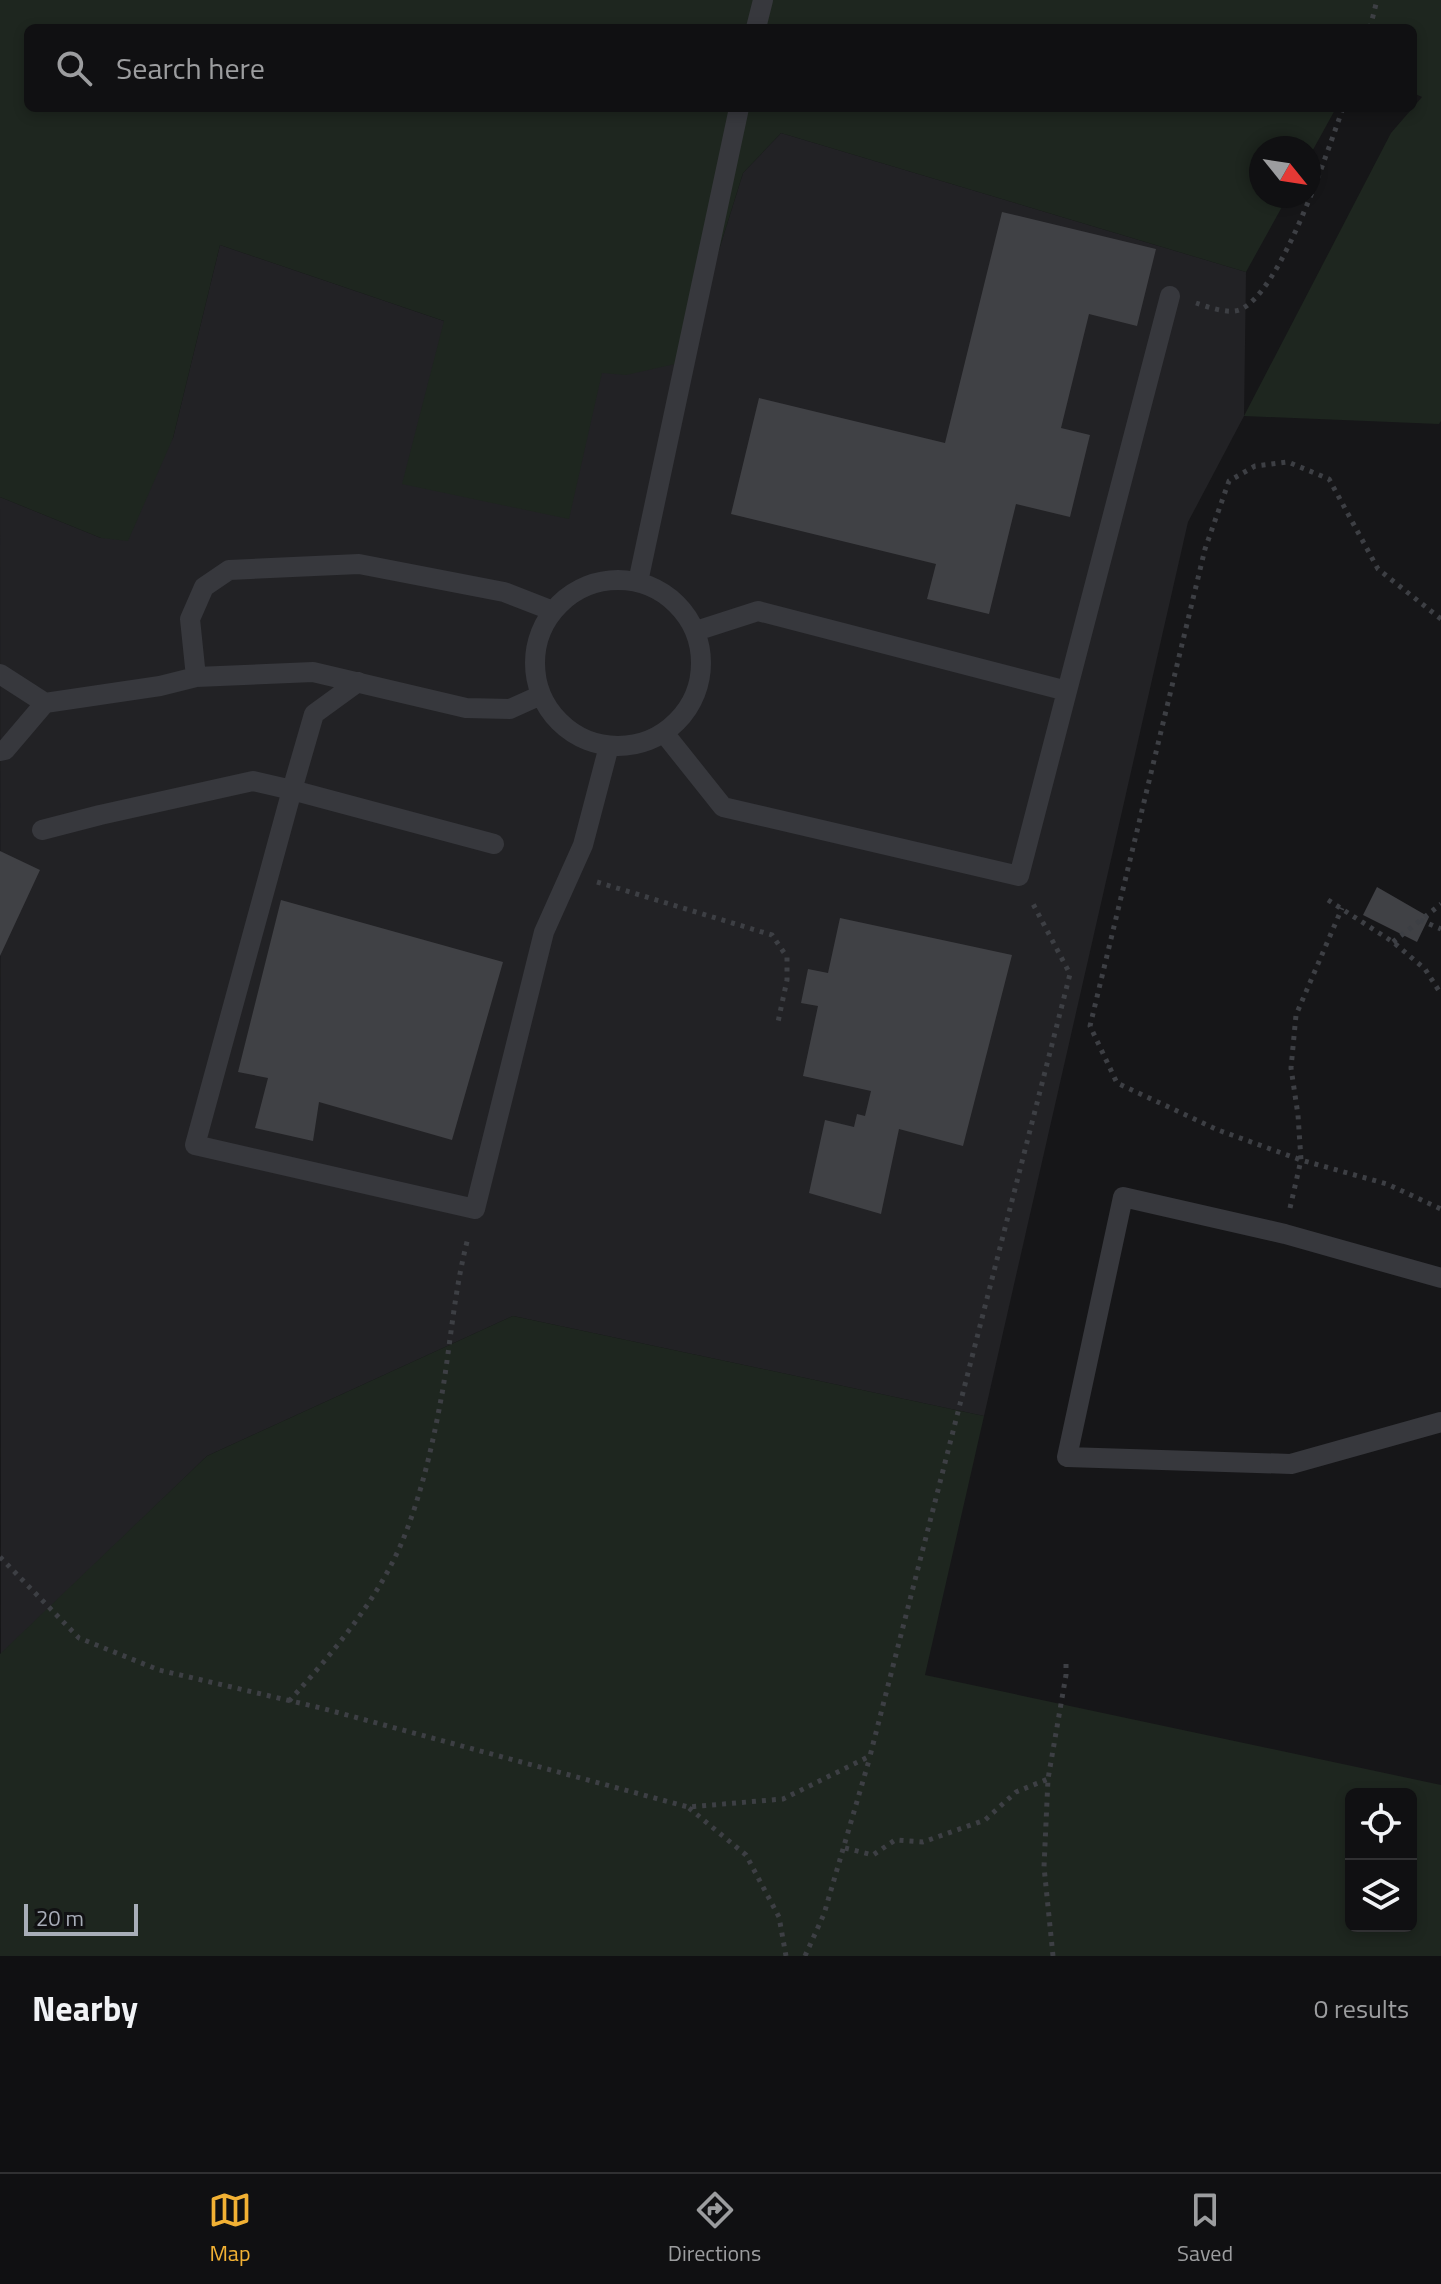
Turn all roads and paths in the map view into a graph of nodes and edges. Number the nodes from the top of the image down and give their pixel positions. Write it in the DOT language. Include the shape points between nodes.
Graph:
graph roads {
  1 [pos="763,0"];
  2 [pos="1377,0"];
  3 [pos="757,24"];
  4 [pos="1371,24"];
  5 [pos="738,112"];
  6 [pos="1341,112"];
  7 [pos="1170,296"];
  8 [pos="638,582"];
  9 [pos="553,611"];
  10 [pos="1441,619"];
  11 [pos="696,631"];
  12 [pos="0,674"];
  13 [pos="196,677"];
  14 [pos="358,682"];
  15 [pos="1067,691"];
  16 [pos="541,695"];
  17 [pos="45,703"];
  18 [pos="664,733"];
  19 [pos="609,746"];
  20 [pos="0,751"];
  21 [pos="292,790"];
  22 [pos="42,830"];
  23 [pos="494,844"];
  24 [pos="569,874"];
  25 [pos="1019,876"];
  26 [pos="1328,900"];
  27 [pos="1441,904"];
  28 [pos="1342,908"];
  29 [pos="1419,920"];
  30 [pos="1441,929"];
  31 [pos="1393,942"];
  32 [pos="1441,994"];
  33 [pos="778,1022"];
  34 [pos="1301,1160"];
  35 [pos="475,1209"];
  36 [pos="1441,1209"];
  37 [pos="1285,1234"];
  38 [pos="1441,1278"];
  39 [pos="1441,1422"];
  40 [pos="0,1557"];
  41 [pos="1066,1660"];
  42 [pos="289,1701"];
  43 [pos="870,1756"];
  44 [pos="1048,1779"];
  45 [pos="688,1807"];
  46 [pos="845,1848"];
  47 [pos="786,1956"];
  48 [pos="805,1956"];
  49 [pos="1053,1956"];
  1 -- 3 [label="lane"];
  2 -- 4 [label="path"];
  5 -- 8 [label="lane"];
  6 -- 7 [label="path" via="1300,222 1251,304 1235,312"];
  7 -- 15 [label="lane"];
  8 -- 9 [label="lane" via="591,584"];
  8 -- 11 [label="lane" via="672,600"];
  9 -- 13 [label="lane" via="504,592 359,564 229,570 204,587 190,619"];
  9 -- 16 [label="lane" via="536,651"];
  10 -- 34 [label="path" via="1378,569 1329,479 1288,462 1255,466 1229,481 1205,549 1090,1026 1117,1083 1218,1130"];
  11 -- 15 [label="lane" via="758,611"];
  11 -- 18 [label="lane" via="701,659 698,688 685,713"];
  12 -- 17 [label="lane"];
  13 -- 14 [label="lane" via="313,672"];
  13 -- 17 [label="lane"];
  14 -- 16 [label="lane" via="466,708 510,709"];
  14 -- 21 [label="lane" via="314,714"];
  15 -- 25 [label="lane"];
  16 -- 19 [label="lane" via="568,729"];
  17 -- 20 [label="lane"];
  18 -- 19 [label="lane" via="638,744"];
  18 -- 25 [label="lane" via="723,807"];
  19 -- 24 [label="lane" via="583,845"];
  21 -- 22 [label="lane" via="253,781"];
  21 -- 23 [label="lane"];
  21 -- 35 [label="lane" via="195,1145"];
  24 -- 33 [label="path" via="772,935 787,957"];
  24 -- 35 [label="lane" via="544,932"];
  25 -- 43 [label="path" via="1070,974"];
  26 -- 28 [label="path"];
  27 -- 29 [label="path"];
  28 -- 31 [label="path"];
  28 -- 34 [label="path" via="1296,1015 1291,1068"];
  29 -- 30 [label="path"];
  29 -- 31 [label="path"];
  31 -- 32 [label="path" via="1425,969"];
  34 -- 36 [label="path" via="1387,1184"];
  34 -- 37 [label="path"];
  35 -- 42 [label="path" via="442,1391 402,1543 357,1618"];
  37 -- 38 [label="lane"];
  37 -- 39 [label="lane" via="1123,1197 1067,1457 1291,1464"];
  40 -- 42 [label="path" via="79,1638 159,1670"];
  41 -- 44 [label="path"];
  42 -- 45 [label="path"];
  43 -- 45 [label="path" via="783,1799"];
  43 -- 46 [label="path"];
  44 -- 46 [label="path" via="1016,1792 985,1820 923,1842 895,1840 873,1855"];
  44 -- 49 [label="path" via="1044,1867"];
  45 -- 47 [label="path" via="746,1855 779,1917"];
  46 -- 48 [label="path"];
}
